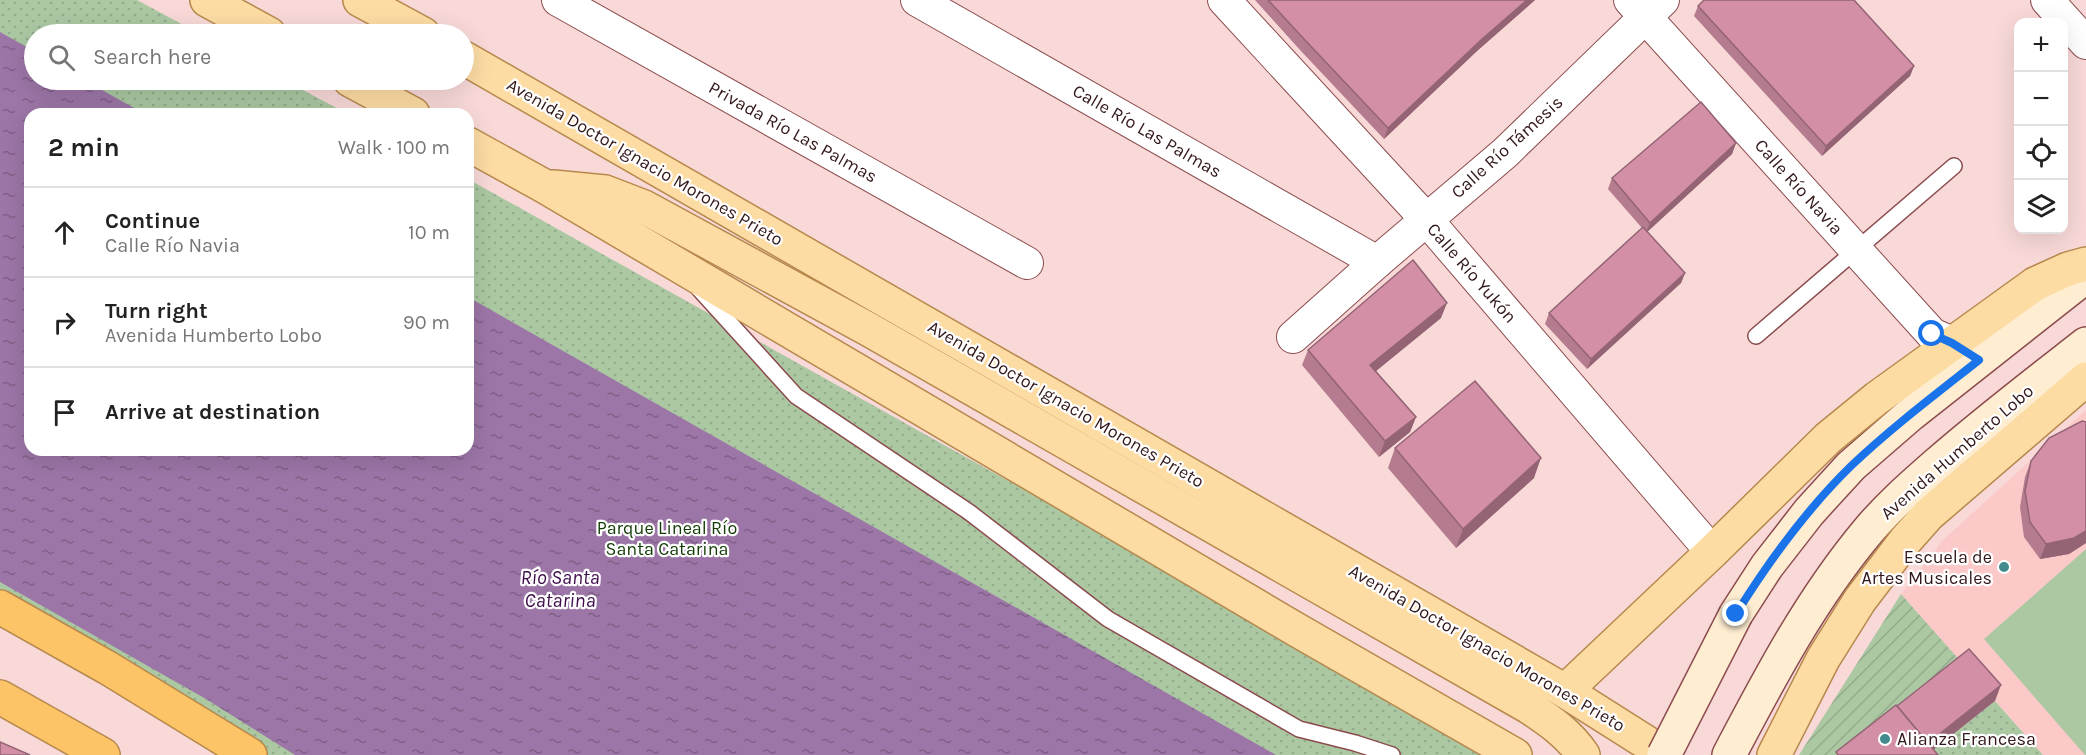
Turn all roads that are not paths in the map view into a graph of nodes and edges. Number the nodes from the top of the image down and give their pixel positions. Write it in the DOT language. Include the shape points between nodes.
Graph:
graph roads {
  1 [pos="207,0"];
  2 [pos="360,0"];
  3 [pos="558,0"];
  4 [pos="917,0"];
  5 [pos="1224,0"];
  6 [pos="2047,0"];
  7 [pos="1646,5"];
  8 [pos="251,24"];
  9 [pos="404,24"];
  10 [pos="2086,43"];
  11 [pos="474,64"];
  12 [pos="369,90"];
  13 [pos="402,108"];
  14 [pos="474,147"];
  15 [pos="1954,166"];
  16 [pos="544,186"];
  17 [pos="1426,219"];
  18 [pos="1856,250"];
  19 [pos="1377,261"];
  20 [pos="674,262"];
  21 [pos="1027,263"];
  22 [pos="2086,264"];
  23 [pos="2086,276"];
  24 [pos="1756,336"];
  25 [pos="1293,337"];
  26 [pos="2086,344"];
  27 [pos="1966,351"];
  28 [pos="2086,379"];
  29 [pos="1712,552"];
  30 [pos="0,607"];
  31 [pos="1565,691"];
  32 [pos="0,697"];
  33 [pos="100,754"];
  34 [pos="250,755"];
  35 [pos="1392,755"];
  36 [pos="1515,755"];
  37 [pos="1583,755"];
  38 [pos="1665,755"];
  39 [pos="1729,755"];
  40 [pos="1774,755"];
  1 -- 8 [label="main road"];
  2 -- 9 [label="main road"];
  3 -- 21 [label="street, Privada Río Las Palmas"];
  4 -- 19 [label="street, Calle Río Las Palmas"];
  5 -- 17 [label="street, Calle Río Yukón"];
  6 -- 10 [label="street"];
  7 -- 17 [label="street, Calle Río Támesis" via="1505,153"];
  7 -- 18 [label="street, Calle Río Navia"];
  11 -- 31 [label="main road, Avenida Doctor Ignacio Morones Prieto"];
  12 -- 13 [label="main road"];
  14 -- 16 [label="main road"];
  15 -- 18 [label="lane"];
  16 -- 20 [label="main road"];
  16 -- 37 [label="main road" via="604,192 644,207 868,329 1529,707 1573,741"];
  17 -- 19 [label="street, Calle Río Támesis"];
  17 -- 29 [label="street, Calle Río Yukón"];
  18 -- 24 [label="lane"];
  18 -- 27 [label="street, Calle Río Navia" via="1932,334"];
  19 -- 25 [label="street, Calle Río Támesis"];
  20 -- 35 [label="lane" via="796,396 969,512 1108,619 1299,729"];
  20 -- 36 [label="main road"];
  22 -- 27 [label="main road" via="2035,284"];
  23 -- 27 [label="main road"];
  26 -- 39 [label="main road, Avenida Humberto Lobo" via="1963,441 1903,494 1861,540 1785,649"];
  27 -- 29 [label="main road" via="1877,398 1828,438"];
  27 -- 38 [label="main road, bridge" via="1911,414 1851,466 1767,566 1736,614"];
  28 -- 40 [label="main road" via="1944,500 1905,541 1829,649"];
  29 -- 31 [label="main road"];
  30 -- 34 [label="highway"];
  31 -- 38 [label="main road, Avenida Doctor Ignacio Morones Prieto"];
  32 -- 33 [label="highway"];
}
